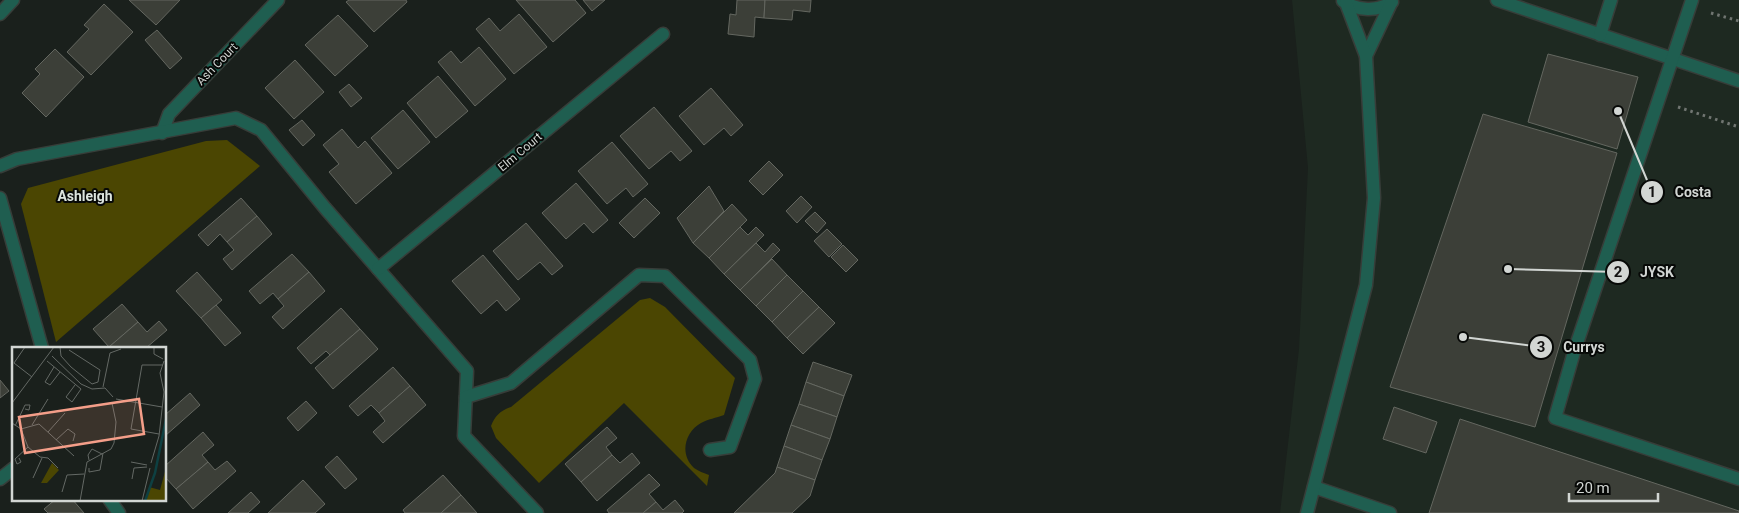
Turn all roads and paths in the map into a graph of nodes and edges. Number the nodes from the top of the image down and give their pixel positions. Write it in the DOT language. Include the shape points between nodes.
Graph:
graph roads {
  1 [pos="13,0"];
  2 [pos="278,0"];
  3 [pos="1611,0"];
  4 [pos="1502,1"];
  5 [pos="1344,2"];
  6 [pos="1393,2"];
  7 [pos="1690,3"];
  8 [pos="0,14"];
  9 [pos="1739,21"];
  10 [pos="662,34"];
  11 [pos="1600,35"];
  12 [pos="1366,56"];
  13 [pos="1673,60"];
  14 [pos="1739,81"];
  15 [pos="1659,101"];
  16 [pos="1739,127"];
  17 [pos="162,133"];
  18 [pos="0,166"];
  19 [pos="0,198"];
  20 [pos="378,269"];
  21 [pos="42,347"];
  22 [pos="466,397"];
  23 [pos="710,450"];
  24 [pos="12,470"];
  25 [pos="0,479"];
  26 [pos="1739,479"];
  27 [pos="1314,487"];
  28 [pos="109,500"];
  29 [pos="119,513"];
  30 [pos="537,513"];
  31 [pos="1308,513"];
  32 [pos="1390,513"];
  1 -- 8 [label="street"];
  2 -- 17 [label="street, Ash Court" via="169,114"];
  3 -- 11 [label="street"];
  4 -- 11 [label="street"];
  5 -- 6 [label="street" via="1368,9"];
  5 -- 12 [label="street"];
  6 -- 12 [label="street"];
  7 -- 9 [label="path"];
  7 -- 13 [label="street"];
  10 -- 20 [label="street, Elm Court"];
  11 -- 13 [label="street"];
  12 -- 27 [label="street" via="1374,198 1366,285"];
  13 -- 14 [label="street"];
  13 -- 15 [label="street"];
  15 -- 16 [label="path"];
  15 -- 26 [label="street" via="1574,352 1555,418"];
  17 -- 18 [label="street" via="17,159"];
  17 -- 20 [label="street" via="236,118 261,130"];
  19 -- 21 [label="street"];
  20 -- 22 [label="street" via="467,371"];
  22 -- 23 [label="street" via="511,384 639,275 666,276 750,360 755,379 730,447"];
  22 -- 30 [label="street" via="464,436"];
  24 -- 25 [label="street"];
  27 -- 31 [label="street"];
  27 -- 32 [label="street"];
  28 -- 29 [label="street"];
}
